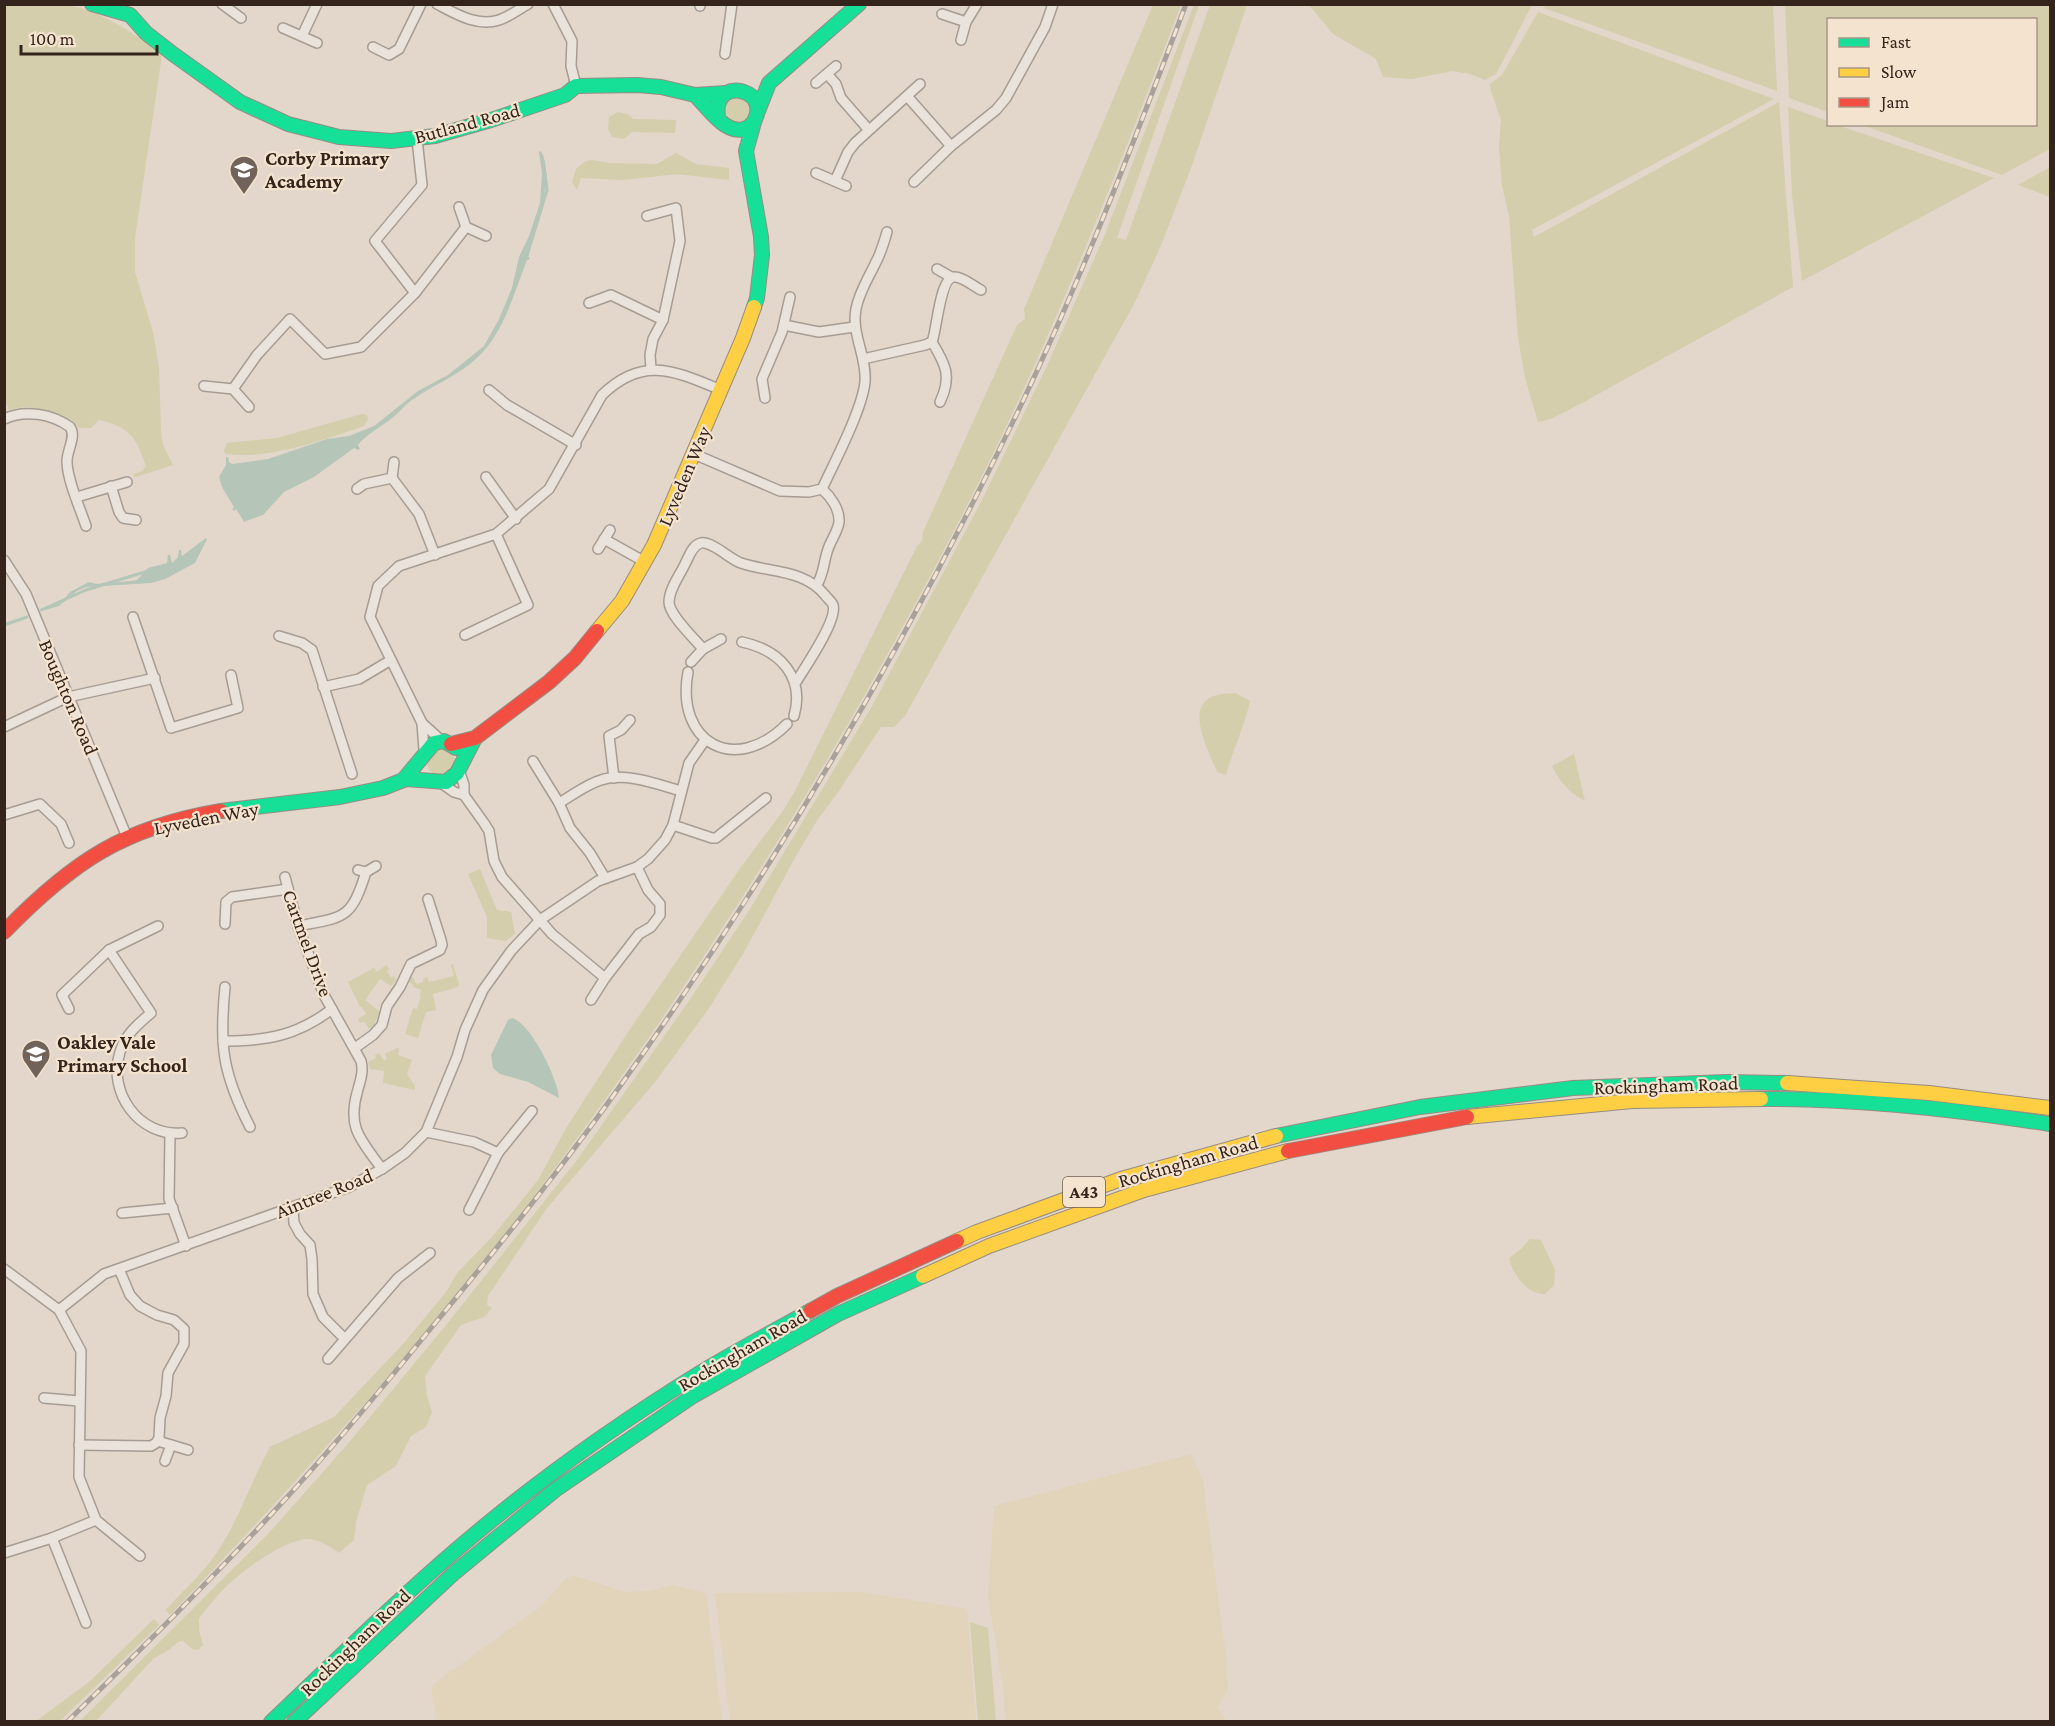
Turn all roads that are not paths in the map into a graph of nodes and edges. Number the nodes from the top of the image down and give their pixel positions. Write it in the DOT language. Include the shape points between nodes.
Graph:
graph roads {
  1 [pos="92,4"];
  2 [pos="222,4"];
  3 [pos="317,4"];
  4 [pos="421,4"];
  5 [pos="437,4"];
  6 [pos="528,4"];
  7 [pos="553,4"];
  8 [pos="732,4"];
  9 [pos="858,4"];
  10 [pos="977,4"];
  11 [pos="1053,4"];
  12 [pos="942,14"];
  13 [pos="241,18"];
  14 [pos="966,22"];
  15 [pos="283,28"];
  16 [pos="302,36"];
  17 [pos="960,40"];
  18 [pos="317,43"];
  19 [pos="373,47"];
  20 [pos="725,54"];
  21 [pos="836,66"];
  22 [pos="827,74"];
  23 [pos="769,83"];
  24 [pos="816,83"];
  25 [pos="920,84"];
  26 [pos="576,86"];
  27 [pos="742,90"];
  28 [pos="726,93"];
  29 [pos="695,95"];
  30 [pos="906,96"];
  31 [pos="756,117"];
  32 [pos="718,118"];
  33 [pos="729,129"];
  34 [pos="868,129"];
  35 [pos="417,139"];
  36 [pos="951,146"];
  37 [pos="746,151"];
  38 [pos="816,173"];
  39 [pos="835,181"];
  40 [pos="914,182"];
  41 [pos="846,186"];
  42 [pos="459,207"];
  43 [pos="647,216"];
  44 [pos="466,227"];
  45 [pos="887,232"];
  46 [pos="486,236"];
  47 [pos="937,269"];
  48 [pos="951,277"];
  49 [pos="981,290"];
  50 [pos="415,293"];
  51 [pos="790,297"];
  52 [pos="589,303"];
  53 [pos="663,320"];
  54 [pos="784,325"];
  55 [pos="854,327"];
  56 [pos="932,342"];
  57 [pos="863,359"];
  58 [pos="651,369"];
  59 [pos="204,386"];
  60 [pos="233,389"];
  61 [pos="489,390"];
  62 [pos="721,390"];
  63 [pos="765,398"];
  64 [pos="940,402"];
  65 [pos="249,408"];
  66 [pos="4,419"];
  67 [pos="576,444"];
  68 [pos="694,454"];
  69 [pos="394,462"];
  70 [pos="486,477"];
  71 [pos="392,478"];
  72 [pos="127,482"];
  73 [pos="111,486"];
  74 [pos="357,489"];
  75 [pos="822,489"];
  76 [pos="77,497"];
  77 [pos="516,519"];
  78 [pos="135,520"];
  79 [pos="86,526"];
  80 [pos="610,530"];
  81 [pos="496,534"];
  82 [pos="604,539"];
  83 [pos="598,549"];
  84 [pos="435,555"];
  85 [pos="4,560"];
  86 [pos="645,562"];
  87 [pos="817,585"];
  88 [pos="133,617"];
  89 [pos="465,635"];
  90 [pos="279,636"];
  91 [pos="722,639"];
  92 [pos="742,642"];
  93 [pos="703,649"];
  94 [pos="391,660"];
  95 [pos="691,662"];
  96 [pos="688,672"];
  97 [pos="231,675"];
  98 [pos="155,678"];
  99 [pos="796,682"];
  100 [pos="323,687"];
  101 [pos="68,697"];
  102 [pos="630,720"];
  103 [pos="422,723"];
  104 [pos="4,727"];
  105 [pos="475,738"];
  106 [pos="705,740"];
  107 [pos="447,743"];
  108 [pos="422,754"];
  109 [pos="533,761"];
  110 [pos="460,767"];
  111 [pos="352,774"];
  112 [pos="614,778"];
  113 [pos="404,779"];
  114 [pos="435,781"];
  115 [pos="681,790"];
  116 [pos="41,792"];
  117 [pos="464,795"];
  118 [pos="766,798"];
  119 [pos="560,802"];
  120 [pos="40,804"];
  121 [pos="4,814"];
  122 [pos="673,825"];
  123 [pos="128,837"];
  124 [pos="69,843"];
  125 [pos="376,866"];
  126 [pos="638,867"];
  127 [pos="285,877"];
  128 [pos="605,878"];
  129 [pos="288,889"];
  130 [pos="428,899"];
  131 [pos="540,920"];
  132 [pos="225,924"];
  133 [pos="158,926"];
  134 [pos="298,926"];
  135 [pos="4,932"];
  136 [pos="109,950"];
  137 [pos="605,978"];
  138 [pos="225,987"];
  139 [pos="591,1000"];
  140 [pos="332,1009"];
  141 [pos="69,1010"];
  142 [pos="223,1041"];
  143 [pos="355,1048"];
  144 [pos="2050,1108"];
  145 [pos="532,1111"];
  146 [pos="2050,1124"];
  147 [pos="250,1127"];
  148 [pos="426,1132"];
  149 [pos="182,1133"];
  150 [pos="170,1134"];
  151 [pos="498,1153"];
  152 [pos="382,1169"];
  153 [pos="173,1208"];
  154 [pos="293,1208"];
  155 [pos="469,1210"];
  156 [pos="122,1213"];
  157 [pos="186,1246"];
  158 [pos="430,1253"];
  159 [pos="4,1269"];
  160 [pos="119,1269"];
  161 [pos="59,1310"];
  162 [pos="345,1339"];
  163 [pos="328,1359"];
  164 [pos="44,1398"];
  165 [pos="79,1401"];
  166 [pos="158,1441"];
  167 [pos="79,1445"];
  168 [pos="171,1445"];
  169 [pos="188,1450"];
  170 [pos="165,1461"];
  171 [pos="96,1520"];
  172 [pos="52,1538"];
  173 [pos="4,1553"];
  174 [pos="140,1556"];
  175 [pos="86,1623"];
  176 [pos="271,1722"];
  177 [pos="294,1722"];
  1 -- 35 [label="main road, Butland Road" via="111,11 131,10 144,32 218,88 271,118 342,137"];
  2 -- 13 [label="street"];
  3 -- 16 [label="street"];
  4 -- 19 [label="street" via="399,49 389,55"];
  5 -- 6 [label="street" via="468,20 484,22 499,20"];
  7 -- 26 [label="street" via="572,40 571,66"];
  8 -- 20 [label="street"];
  9 -- 23 [label="main road, Lyveden Way"];
  10 -- 14 [label="street"];
  11 -- 36 [label="street" via="1045,27 1006,98"];
  12 -- 14 [label="street"];
  14 -- 17 [label="street"];
  15 -- 16 [label="street"];
  16 -- 18 [label="street"];
  21 -- 22 [label="street"];
  22 -- 24 [label="street"];
  22 -- 34 [label="street" via="841,98"];
  23 -- 27 [label="main road, Lyveden Way"];
  23 -- 31 [label="main road, Lyveden Way"];
  25 -- 30 [label="street"];
  26 -- 29 [label="main road, Butland Road" via="643,85"];
  26 -- 35 [label="main road, Butland Road" via="565,95"];
  27 -- 28 [label="main road"];
  27 -- 31 [label="main road" via="753,97"];
  28 -- 29 [label="main road, Butland Road"];
  28 -- 32 [label="main road" via="717,106"];
  29 -- 32 [label="main road"];
  30 -- 34 [label="street"];
  30 -- 36 [label="street"];
  31 -- 33 [label="main road" via="745,130"];
  31 -- 37 [label="main road, Lyveden Way"];
  32 -- 33 [label="main road"];
  33 -- 37 [label="main road, Lyveden Way"];
  34 -- 39 [label="street" via="848,152"];
  35 -- 50 [label="street" via="422,185 375,241"];
  36 -- 40 [label="street"];
  37 -- 62 [label="main road, Lyveden Way" via="761,237 760,272 751,319"];
  38 -- 39 [label="street"];
  39 -- 41 [label="street"];
  42 -- 44 [label="street"];
  43 -- 53 [label="street" via="676,207 680,241"];
  44 -- 46 [label="street"];
  44 -- 50 [label="street"];
  45 -- 55 [label="street" via="856,307"];
  47 -- 48 [label="street"];
  48 -- 49 [label="street"];
  48 -- 56 [label="street" via="946,280"];
  50 -- 60 [label="street" via="361,347 325,354 290,319 256,355"];
  51 -- 54 [label="street"];
  52 -- 53 [label="street" via="611,295"];
  53 -- 58 [label="street" via="653,339"];
  54 -- 55 [label="street" via="819,332"];
  54 -- 63 [label="street" via="762,380"];
  55 -- 57 [label="street"];
  56 -- 57 [label="street"];
  56 -- 64 [label="street" via="946,372 947,386"];
  57 -- 75 [label="street" via="865,380 861,399"];
  58 -- 62 [label="street" via="676,372"];
  58 -- 67 [label="street" via="612,385 602,395"];
  59 -- 60 [label="street"];
  60 -- 65 [label="street"];
  61 -- 67 [label="street" via="507,405"];
  62 -- 68 [label="main road, Lyveden Way"];
  66 -- 76 [label="street" via="33,414 70,427 73,435 67,461"];
  67 -- 77 [label="street" via="549,489"];
  68 -- 75 [label="street" via="780,491"];
  68 -- 86 [label="main road, Lyveden Way"];
  69 -- 71 [label="street"];
  70 -- 77 [label="street"];
  71 -- 74 [label="street" via="364,483"];
  71 -- 84 [label="street" via="419,514"];
  72 -- 73 [label="street"];
  73 -- 76 [label="street"];
  73 -- 78 [label="street" via="123,518"];
  75 -- 87 [label="street" via="830,496 839,522"];
  76 -- 79 [label="street"];
  77 -- 81 [label="street"];
  80 -- 82 [label="street"];
  81 -- 84 [label="street"];
  81 -- 89 [label="street" via="528,605"];
  82 -- 83 [label="street"];
  82 -- 86 [label="street"];
  84 -- 94 [label="street" via="399,567 378,586 370,617"];
  85 -- 101 [label="street, Boughton Road" via="26,594"];
  86 -- 105 [label="main road, Lyveden Way" via="617,608 575,658"];
  87 -- 93 [label="street" via="783,572 742,564 701,543 694,548 669,601 670,611"];
  87 -- 99 [label="street" via="833,605 834,613 821,643"];
  88 -- 98 [label="street"];
  90 -- 100 [label="street" via="312,650"];
  91 -- 93 [label="street"];
  92 -- 99 [label="street" via="769,651 783,662"];
  93 -- 95 [label="street"];
  94 -- 100 [label="street" via="360,679"];
  94 -- 103 [label="street"];
  96 -- 106 [label="street" via="688,709"];
  97 -- 98 [label="street" via="238,708 171,728"];
  98 -- 101 [label="street"];
  99 -- 106 [label="street" via="796,708 790,720 765,742 728,749"];
  100 -- 111 [label="street"];
  101 -- 104 [label="street"];
  101 -- 123 [label="street, Boughton Road"];
  102 -- 112 [label="street" via="609,736"];
  103 -- 107 [label="street"];
  103 -- 108 [label="street"];
  105 -- 107 [label="main road, Lyveden Way"];
  105 -- 110 [label="main road, Lyveden Way"];
  106 -- 115 [label="street" via="689,763"];
  107 -- 108 [label="main road, Lyveden Way" via="434,742"];
  107 -- 110 [label="main road" via="458,751"];
  108 -- 113 [label="main road, Lyveden Way"];
  108 -- 114 [label="main road" via="422,770"];
  109 -- 119 [label="street"];
  110 -- 114 [label="main road, Lyveden Way" via="450,780"];
  110 -- 117 [label="street"];
  112 -- 115 [label="street"];
  112 -- 119 [label="street" via="599,780"];
  113 -- 114 [label="main road, Lyveden Way"];
  113 -- 123 [label="main road, Lyveden Way" via="367,792 182,818"];
  114 -- 117 [label="street"];
  115 -- 122 [label="street"];
  116 -- 120 [label="street"];
  117 -- 131 [label="street" via="489,831 494,861 502,877"];
  118 -- 122 [label="street" via="716,838"];
  119 -- 128 [label="street" via="570,828"];
  120 -- 121 [label="street"];
  120 -- 124 [label="street" via="61,824"];
  122 -- 126 [label="street" via="665,840"];
  123 -- 135 [label="main road, Lyveden Way" via="89,856 51,884"];
  125 -- 134 [label="street" via="362,871 360,893 351,909 343,915"];
  126 -- 128 [label="street, Aintree Road"];
  126 -- 137 [label="street" via="648,890 660,904 660,915 639,934"];
  127 -- 129 [label="street, Cartmel Drive"];
  128 -- 131 [label="street, Aintree Road"];
  129 -- 132 [label="street" via="232,897 226,902"];
  129 -- 134 [label="street, Cartmel Drive"];
  130 -- 143 [label="street" via="441,939 440,950 411,964 387,1006 382,1025"];
  131 -- 137 [label="street"];
  131 -- 148 [label="street, Aintree Road" via="483,990"];
  133 -- 136 [label="street"];
  134 -- 140 [label="street, Cartmel Drive"];
  136 -- 141 [label="street" via="62,994"];
  136 -- 150 [label="street" via="151,1013 124,1042 118,1057 117,1080 135,1116"];
  137 -- 139 [label="street"];
  138 -- 142 [label="street"];
  140 -- 142 [label="street, Cartmel Drive" via="287,1035"];
  140 -- 143 [label="street, Cartmel Drive"];
  142 -- 147 [label="street" via="228,1079"];
  143 -- 152 [label="street, Cartmel Drive" via="363,1070 354,1104 354,1128"];
  144 -- 176 [label="main road, Rockingham Road / A43" via="1948,1094 1804,1083 1668,1083 1562,1090 1418,1107 1312,1127 1095,1188 983,1229 860,1285 741,1349 648,1406 520,1497 453,1552"];
  145 -- 151 [label="street"];
  146 -- 177 [label="main road, Rockingham Road / A43" via="1936,1108 1803,1099 1704,1098 1582,1104 1419,1123 1312,1143 1215,1167 1101,1202 992,1243 869,1298 750,1361 658,1418 561,1485 465,1562"];
  148 -- 151 [label="street" via="474,1142"];
  148 -- 152 [label="street, Aintree Road"];
  149 -- 150 [label="street"];
  150 -- 153 [label="street" via="169,1199"];
  151 -- 155 [label="street"];
  152 -- 154 [label="street, Aintree Road" via="349,1187"];
  153 -- 156 [label="street"];
  153 -- 157 [label="street"];
  154 -- 157 [label="street, Aintree Road"];
  154 -- 162 [label="street" via="294,1223 310,1245 314,1294 324,1317"];
  157 -- 160 [label="street, Aintree Road"];
  158 -- 162 [label="street" via="398,1278"];
  159 -- 161 [label="street"];
  160 -- 161 [label="street, Aintree Road" via="104,1274"];
  160 -- 166 [label="street" via="130,1295 140,1306 174,1320 184,1329 184,1344 168,1373"];
  161 -- 165 [label="street" via="81,1351"];
  162 -- 163 [label="street"];
  164 -- 165 [label="street"];
  165 -- 167 [label="street"];
  166 -- 167 [label="street" via="151,1446"];
  166 -- 168 [label="street"];
  167 -- 171 [label="street" via="79,1477"];
  168 -- 169 [label="street"];
  168 -- 170 [label="street"];
  171 -- 172 [label="street"];
  171 -- 174 [label="street"];
  172 -- 173 [label="street"];
  172 -- 175 [label="street"];
}
